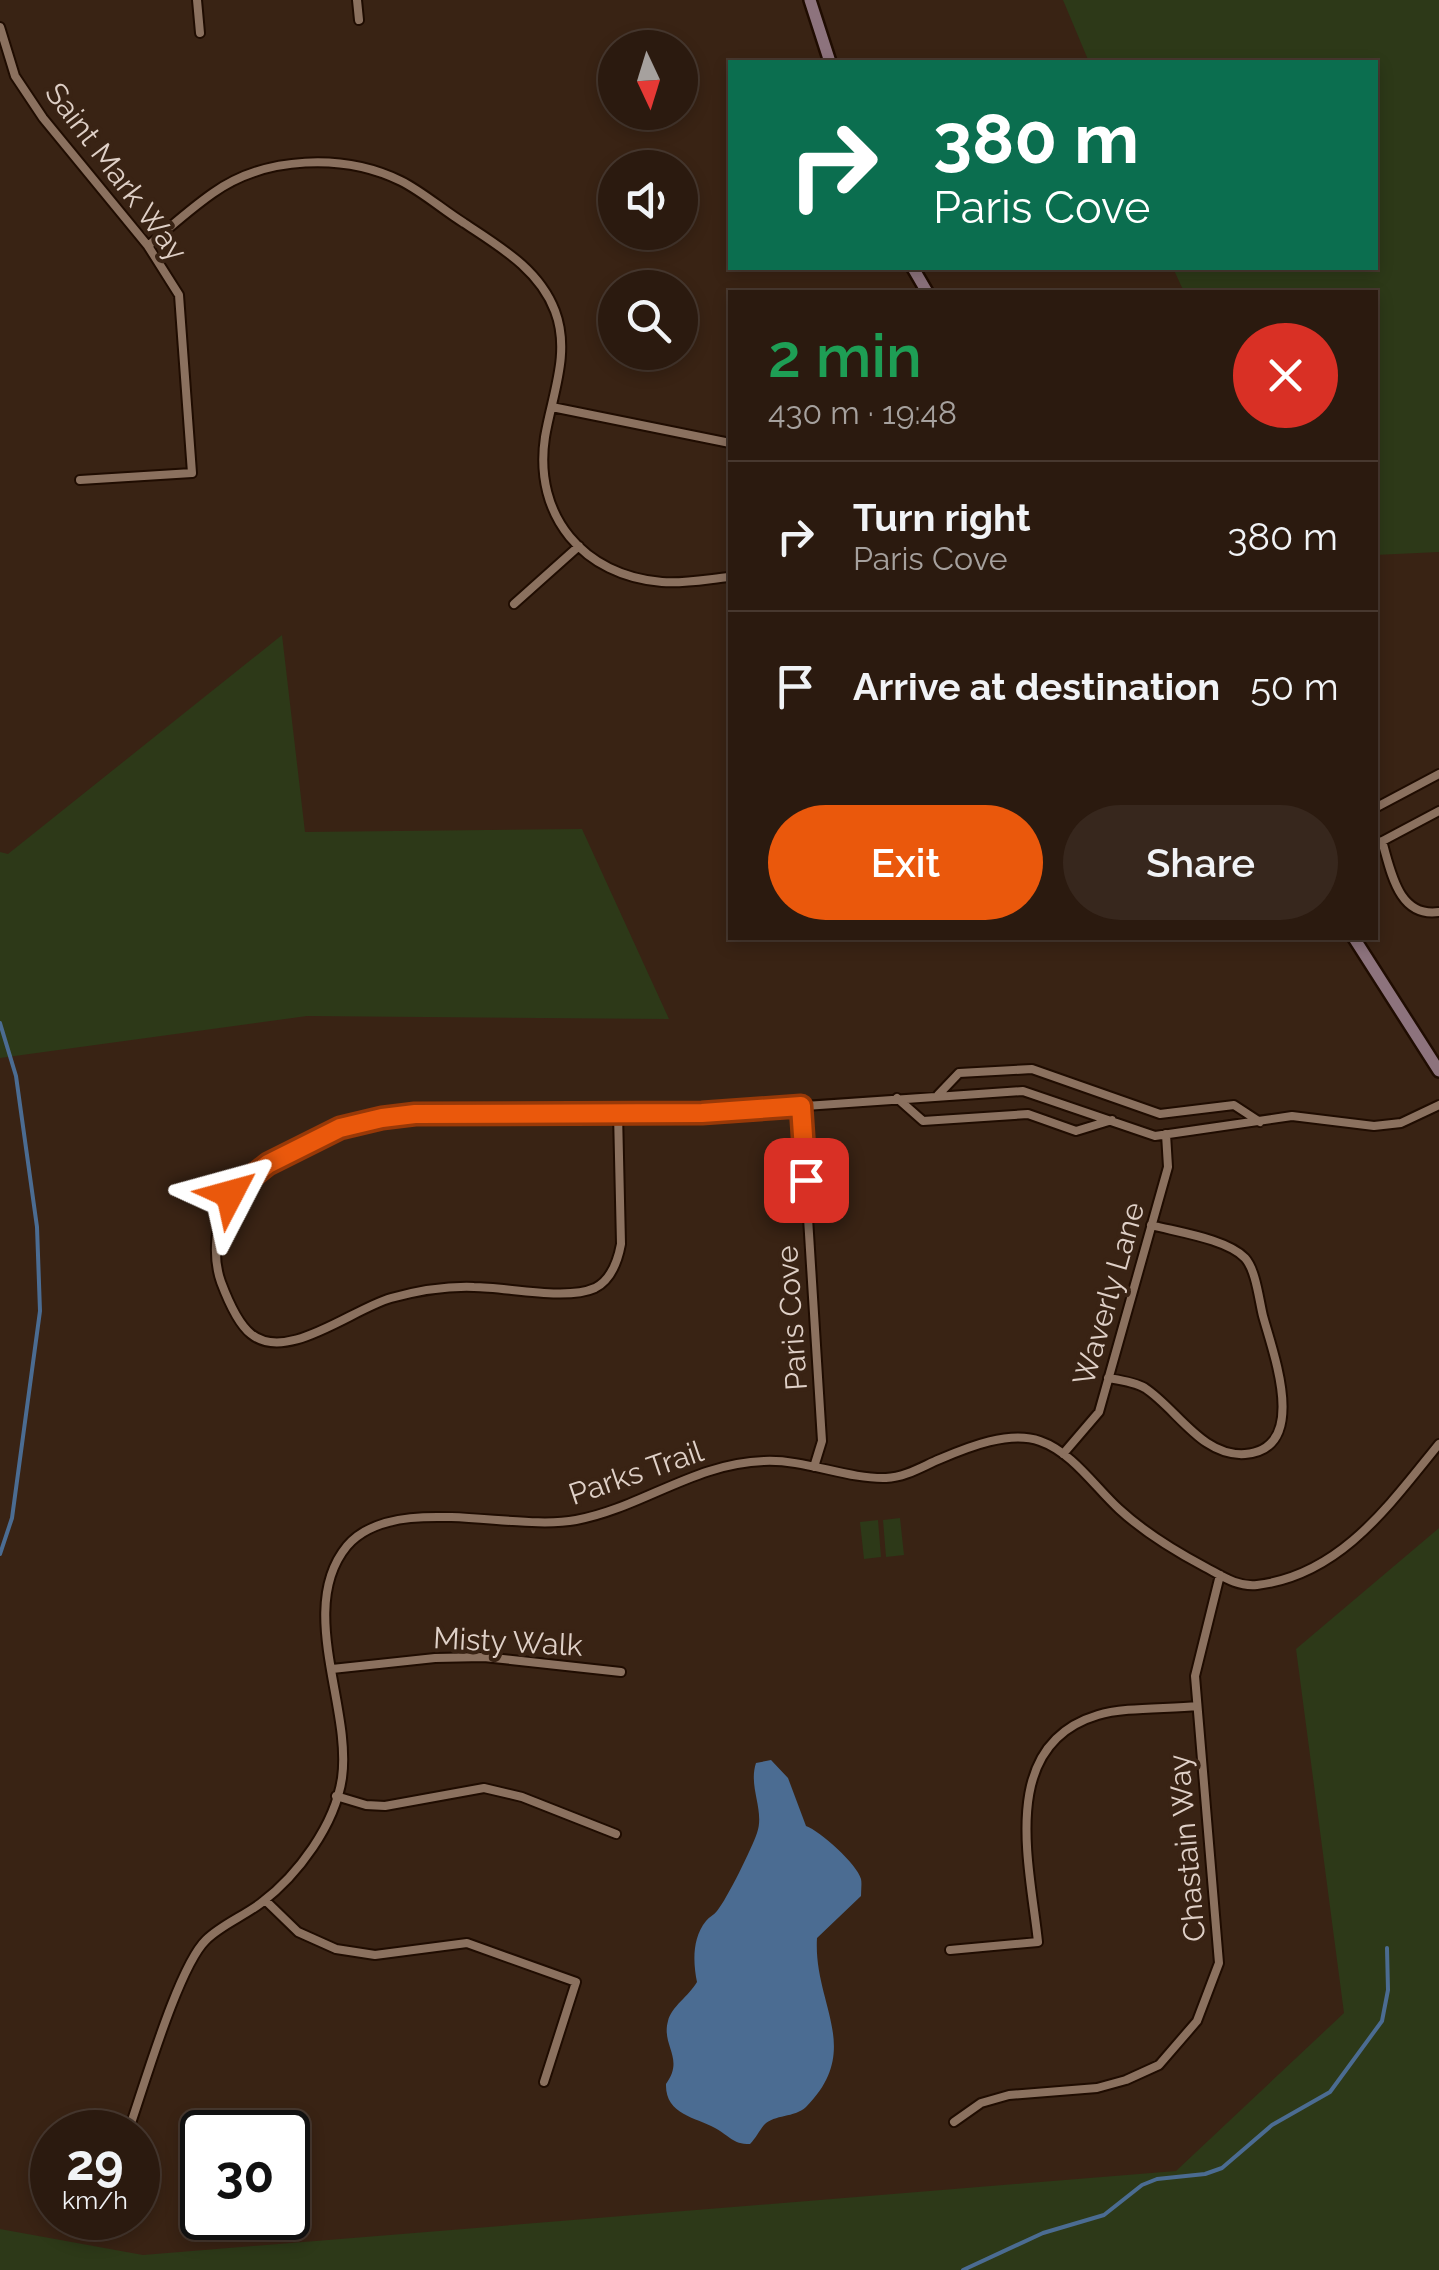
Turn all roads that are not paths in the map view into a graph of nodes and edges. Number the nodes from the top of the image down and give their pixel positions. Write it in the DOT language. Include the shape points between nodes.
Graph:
graph roads {
  1 [pos="197,0"];
  2 [pos="357,0"];
  3 [pos="810,0"];
  4 [pos="358,20"];
  5 [pos="0,27"];
  6 [pos="200,33"];
  7 [pos="829,60"];
  8 [pos="148,246"];
  9 [pos="552,408"];
  10 [pos="728,443"];
  11 [pos="80,480"];
  12 [pos="579,546"];
  13 [pos="728,578"];
  14 [pos="514,604"];
  15 [pos="1439,774"];
  16 [pos="1378,806"];
  17 [pos="1439,811"];
  18 [pos="1378,843"];
  19 [pos="1439,912"];
  20 [pos="1355,940"];
  21 [pos="1439,1070"];
  22 [pos="938,1095"];
  23 [pos="897,1098"];
  24 [pos="801,1106"];
  25 [pos="1439,1106"];
  26 [pos="618,1114"];
  27 [pos="1112,1120"];
  28 [pos="1260,1122"];
  29 [pos="1166,1134"];
  30 [pos="1152,1225"];
  31 [pos="1108,1378"];
  32 [pos="1439,1444"];
  33 [pos="1063,1454"];
  34 [pos="814,1467"];
  35 [pos="1220,1576"];
  36 [pos="332,1669"];
  37 [pos="622,1672"];
  38 [pos="1198,1706"];
  39 [pos="336,1796"];
  40 [pos="616,1834"];
  41 [pos="265,1900"];
  42 [pos="950,1950"];
  43 [pos="544,2082"];
  44 [pos="136,2110"];
  45 [pos="954,2122"];
  1 -- 6 [label="street"];
  2 -- 4 [label="street"];
  3 -- 7 [label="main road"];
  5 -- 8 [label="street, Saint Mark Way" via="16,76 44,118"];
  8 -- 9 [label="street" via="216,190 264,169 311,161 401,181 540,281 562,346"];
  8 -- 11 [label="street, Saint Mark Way" via="179,295 192,473"];
  9 -- 10 [label="street"];
  9 -- 12 [label="street" via="544,440 547,493 559,525"];
  12 -- 13 [label="street" via="624,575 664,583"];
  12 -- 14 [label="street"];
  15 -- 16 [label="street"];
  17 -- 18 [label="street"];
  18 -- 19 [label="street" via="1411,907"];
  20 -- 21 [label="main road"];
  22 -- 23 [label="street"];
  22 -- 27 [label="street" via="1023,1090"];
  22 -- 28 [label="street" via="959,1073 1032,1069 1160,1114 1234,1106"];
  23 -- 24 [label="street"];
  23 -- 27 [label="street" via="923,1120 1028,1114 1076,1131"];
  24 -- 26 [label="street"];
  24 -- 34 [label="street, Paris Cove" via="822,1441"];
  25 -- 28 [label="street" via="1401,1123 1292,1116"];
  26 -- 26 [label="street" via="415,1114 340,1128 268,1164 230,1194 215,1266 229,1302 251,1334 274,1344 299,1341 391,1298 472,1286 575,1292 597,1287 618,1260 620,1244"];
  27 -- 29 [label="street"];
  28 -- 29 [label="street"];
  29 -- 30 [label="street, Waverly Lane" via="1168,1167"];
  30 -- 31 [label="street, Waverly Lane"];
  30 -- 31 [label="street" via="1234,1248 1248,1261 1279,1375 1284,1408 1278,1433 1264,1450 1242,1455 1214,1449 1142,1386"];
  31 -- 33 [label="street, Waverly Lane" via="1099,1412"];
  32 -- 35 [label="street, Parks Trail" via="1371,1528 1343,1550 1254,1586"];
  33 -- 34 [label="street, Parks Trail" via="1040,1440 1017,1437 887,1478"];
  33 -- 35 [label="street, Parks Trail" via="1161,1544"];
  34 -- 36 [label="street, Parks Trail" via="768,1460 723,1466 594,1517 556,1524 420,1515 383,1523 348,1545 329,1582 325,1624"];
  35 -- 38 [label="street, Chastain Way" via="1195,1676"];
  36 -- 37 [label="street, Misty Walk" via="484,1657"];
  36 -- 39 [label="street, Parks Trail" via="342,1735"];
  38 -- 42 [label="street" via="1099,1714 1065,1731 1040,1758 1028,1792 1038,1942"];
  38 -- 45 [label="street, Chastain Way" via="1219,1963 1198,2021 1158,2065 1126,2080 1008,2095"];
  39 -- 40 [label="street" via="386,1806 484,1788"];
  39 -- 41 [label="street, Parks Trail" via="301,1864"];
  41 -- 43 [label="street" via="298,1932 336,1949 375,1954 467,1942 576,1982"];
  41 -- 44 [label="street, Parks Trail" via="205,1941 187,1969"];
}
